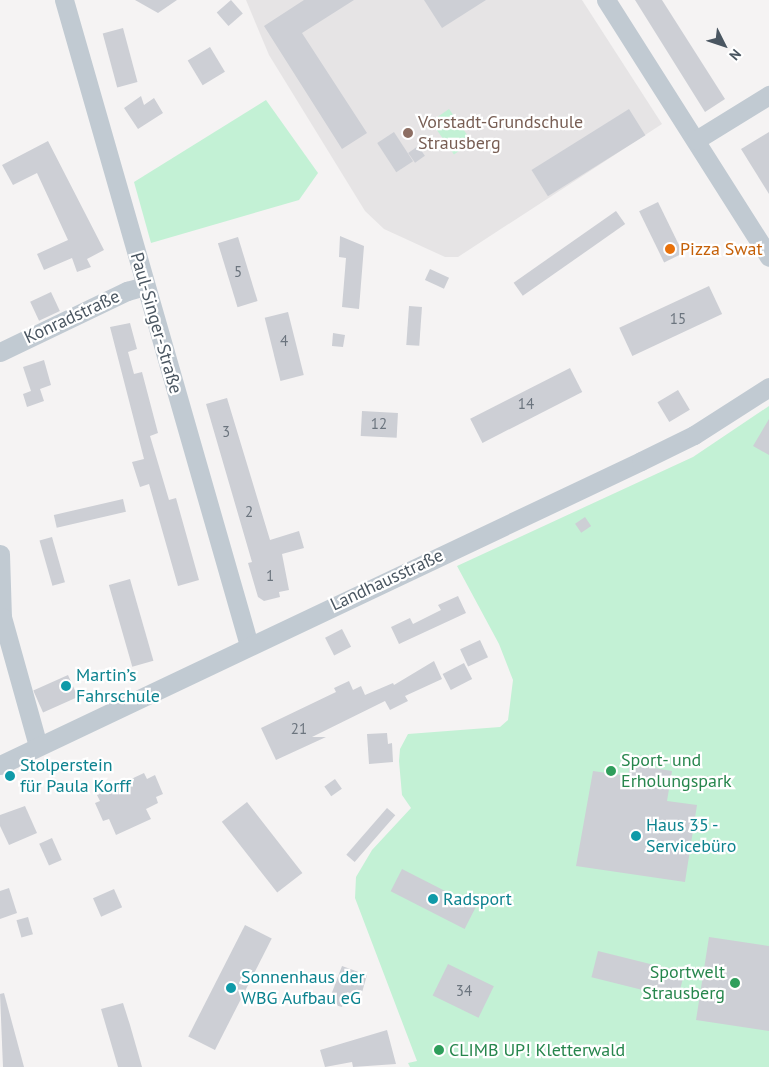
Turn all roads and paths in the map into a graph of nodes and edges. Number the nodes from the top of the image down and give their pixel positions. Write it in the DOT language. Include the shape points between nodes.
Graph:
graph roads {
  1 [pos="64,0"];
  2 [pos="606,0"];
  3 [pos="769,95"];
  4 [pos="696,140"];
  5 [pos="769,257"];
  6 [pos="145,286"];
  7 [pos="0,352"];
  8 [pos="769,387"];
  9 [pos="0,554"];
  10 [pos="249,645"];
  11 [pos="38,746"];
  12 [pos="0,765"];
  1 -- 6 [label="street, Paul-Singer-Straße"];
  2 -- 4 [label="street"];
  3 -- 4 [label="street"];
  4 -- 5 [label="street"];
  6 -- 7 [label="street, Konradstraße" via="127,291"];
  6 -- 10 [label="street, Paul-Singer-Straße"];
  8 -- 10 [label="street, Landhausstraße" via="694,435"];
  9 -- 11 [label="street" via="2,616"];
  10 -- 11 [label="street, Landhausstraße"];
  11 -- 12 [label="street, Landhausstraße"];
}
